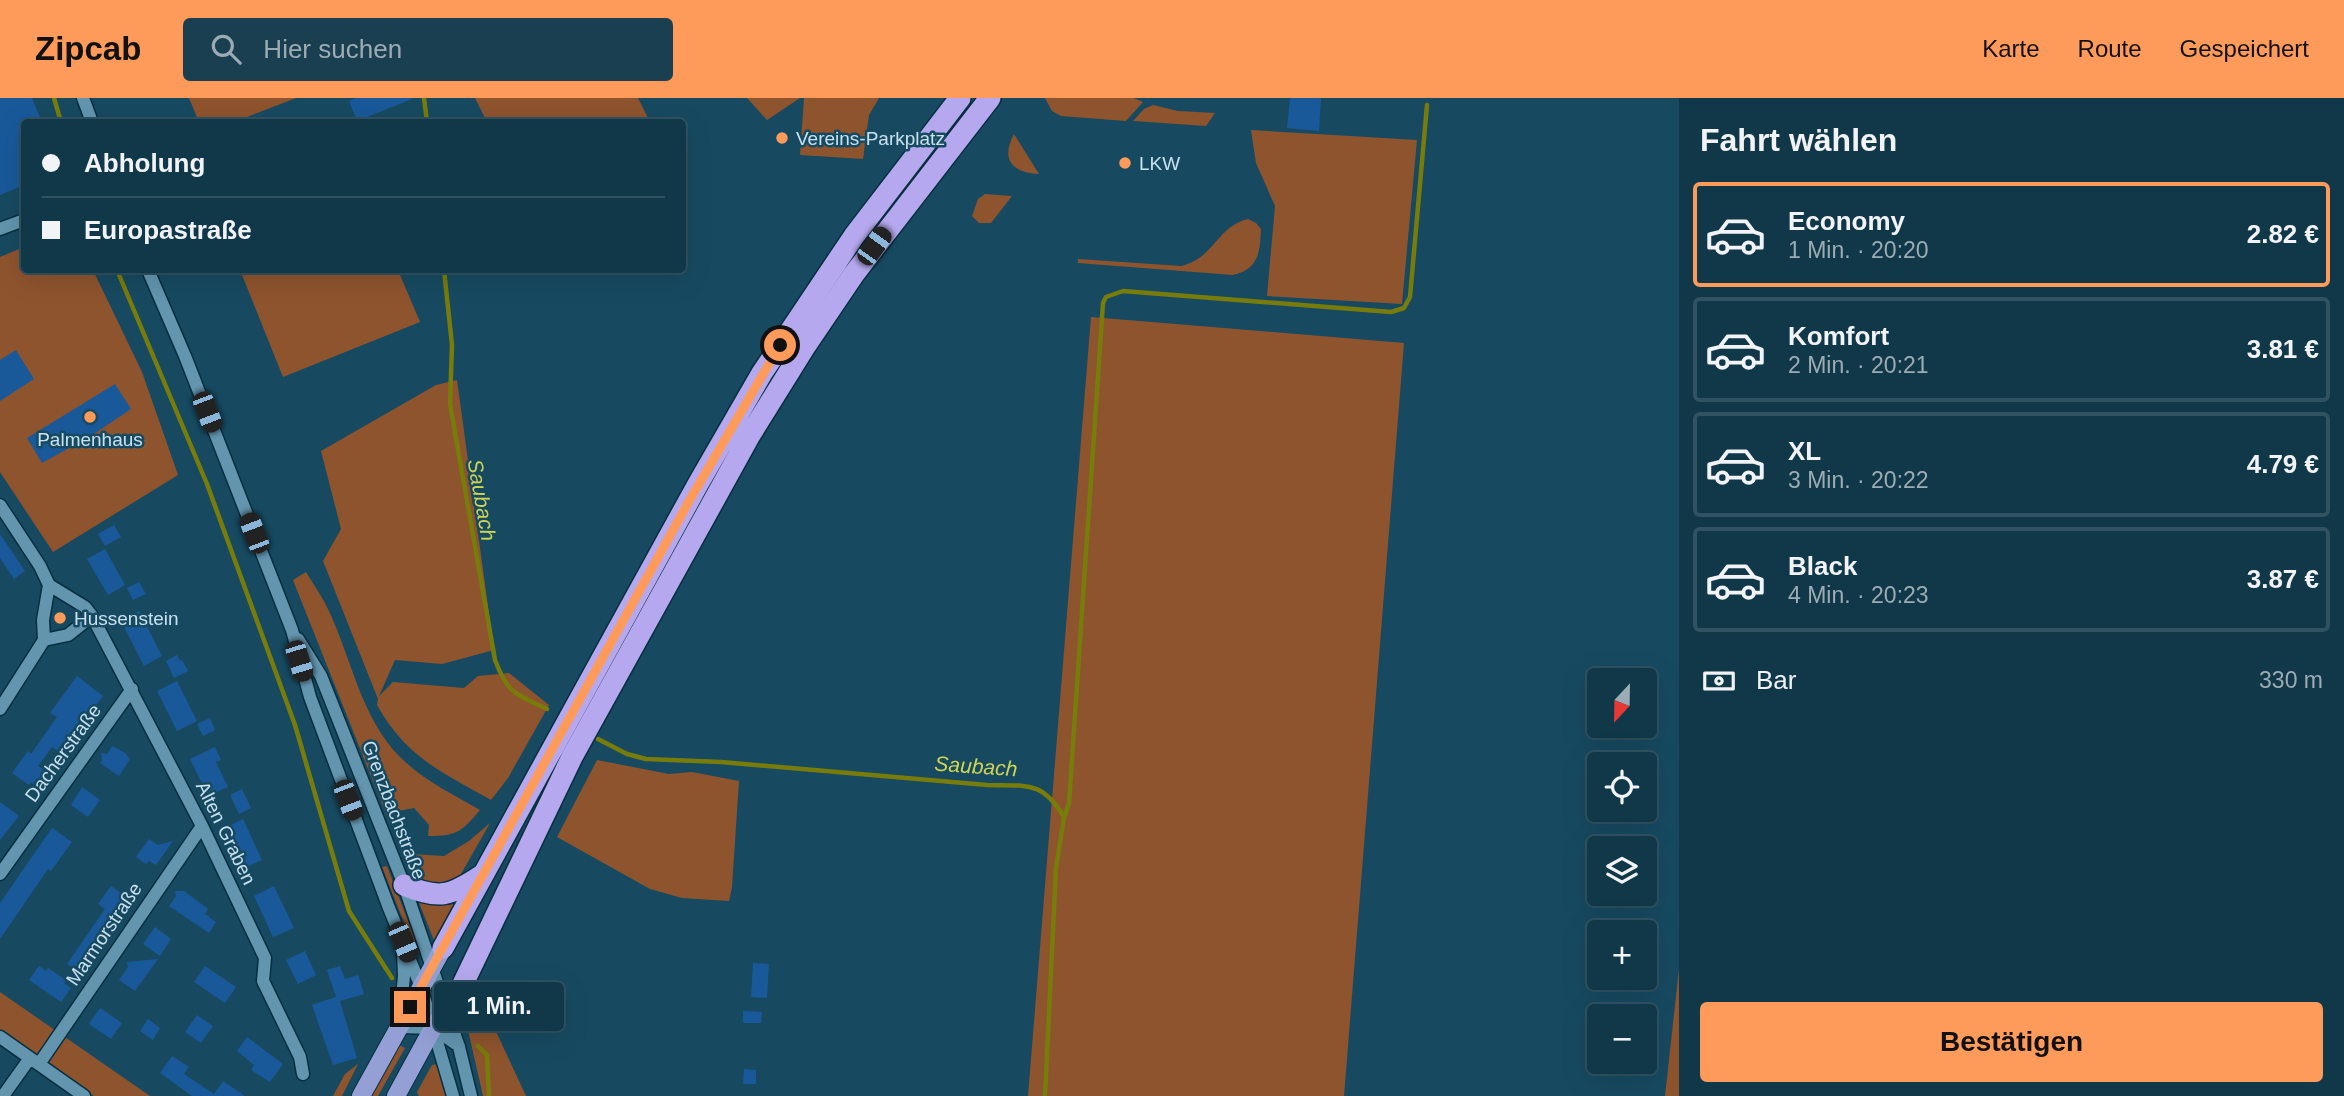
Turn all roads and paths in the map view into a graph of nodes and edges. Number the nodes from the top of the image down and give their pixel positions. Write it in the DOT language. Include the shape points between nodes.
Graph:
graph roads {
  1 [pos="83,98"];
  2 [pos="960,98"];
  3 [pos="990,98"];
  4 [pos="91,119"];
  5 [pos="21,221"];
  6 [pos="0,229"];
  7 [pos="149,273"];
  8 [pos="0,505"];
  9 [pos="49,585"];
  10 [pos="92,616"];
  11 [pos="292,630"];
  12 [pos="44,640"];
  13 [pos="132,689"];
  14 [pos="0,709"];
  15 [pos="202,826"];
  16 [pos="0,874"];
  17 [pos="484,874"];
  18 [pos="404,885"];
  19 [pos="400,937"];
  20 [pos="443,948"];
  21 [pos="432,967"];
  22 [pos="462,986"];
  23 [pos="430,989"];
  24 [pos="446,1010"];
  25 [pos="399,1027"];
  26 [pos="433,1028"];
  27 [pos="0,1037"];
  28 [pos="460,1047"];
  29 [pos="34,1061"];
  30 [pos="303,1074"];
  31 [pos="3,1096"];
  32 [pos="84,1096"];
  33 [pos="361,1096"];
  34 [pos="396,1096"];
  35 [pos="453,1096"];
  36 [pos="471,1096"];
  1 -- 4 [label="street"];
  2 -- 17 [label="highway" via="854,236 762,373"];
  3 -- 22 [label="highway" via="854,274 750,435 572,757"];
  5 -- 6 [label="street"];
  7 -- 11 [label="street, Grenzbachstraße"];
  8 -- 9 [label="street"];
  9 -- 10 [label="street, Alten Graben"];
  9 -- 12 [label="street"];
  10 -- 12 [label="street" via="68,635"];
  10 -- 13 [label="street, Alten Graben"];
  11 -- 18 [label="street, Grenzbachstraße" via="321,676"];
  11 -- 19 [label="street, Grenzbachstraße" via="310,697"];
  12 -- 14 [label="street"];
  13 -- 15 [label="street, Alten Graben"];
  13 -- 16 [label="street, Dacherstraße"];
  15 -- 29 [label="street, Marmorstraße"];
  15 -- 30 [label="street, Alten Graben" via="265,958 263,981 300,1057"];
  17 -- 18 [label="highway" via="439,896"];
  17 -- 20 [label="highway"];
  18 -- 21 [label="street, Grenzbachstraße"];
  19 -- 23 [label="street, Grenzbachstraße"];
  19 -- 25 [label="street" via="404,976"];
  20 -- 21 [label="main road"];
  21 -- 23 [label="main road"];
  22 -- 23 [label="street"];
  22 -- 24 [label="main road"];
  23 -- 24 [label="street, Grenzbachstraße"];
  23 -- 25 [label="main road"];
  23 -- 26 [label="street, Grenzbachstraße"];
  24 -- 26 [label="main road"];
  24 -- 28 [label="street, Grenzbachstraße"];
  25 -- 26 [label="street"];
  25 -- 33 [label="main road"];
  26 -- 28 [label="street"];
  26 -- 34 [label="main road"];
  26 -- 35 [label="street, Grenzbachstraße"];
  27 -- 29 [label="street"];
  28 -- 36 [label="street, Grenzbachstraße"];
  29 -- 31 [label="street, Marmorstraße"];
  29 -- 32 [label="street"];
}
